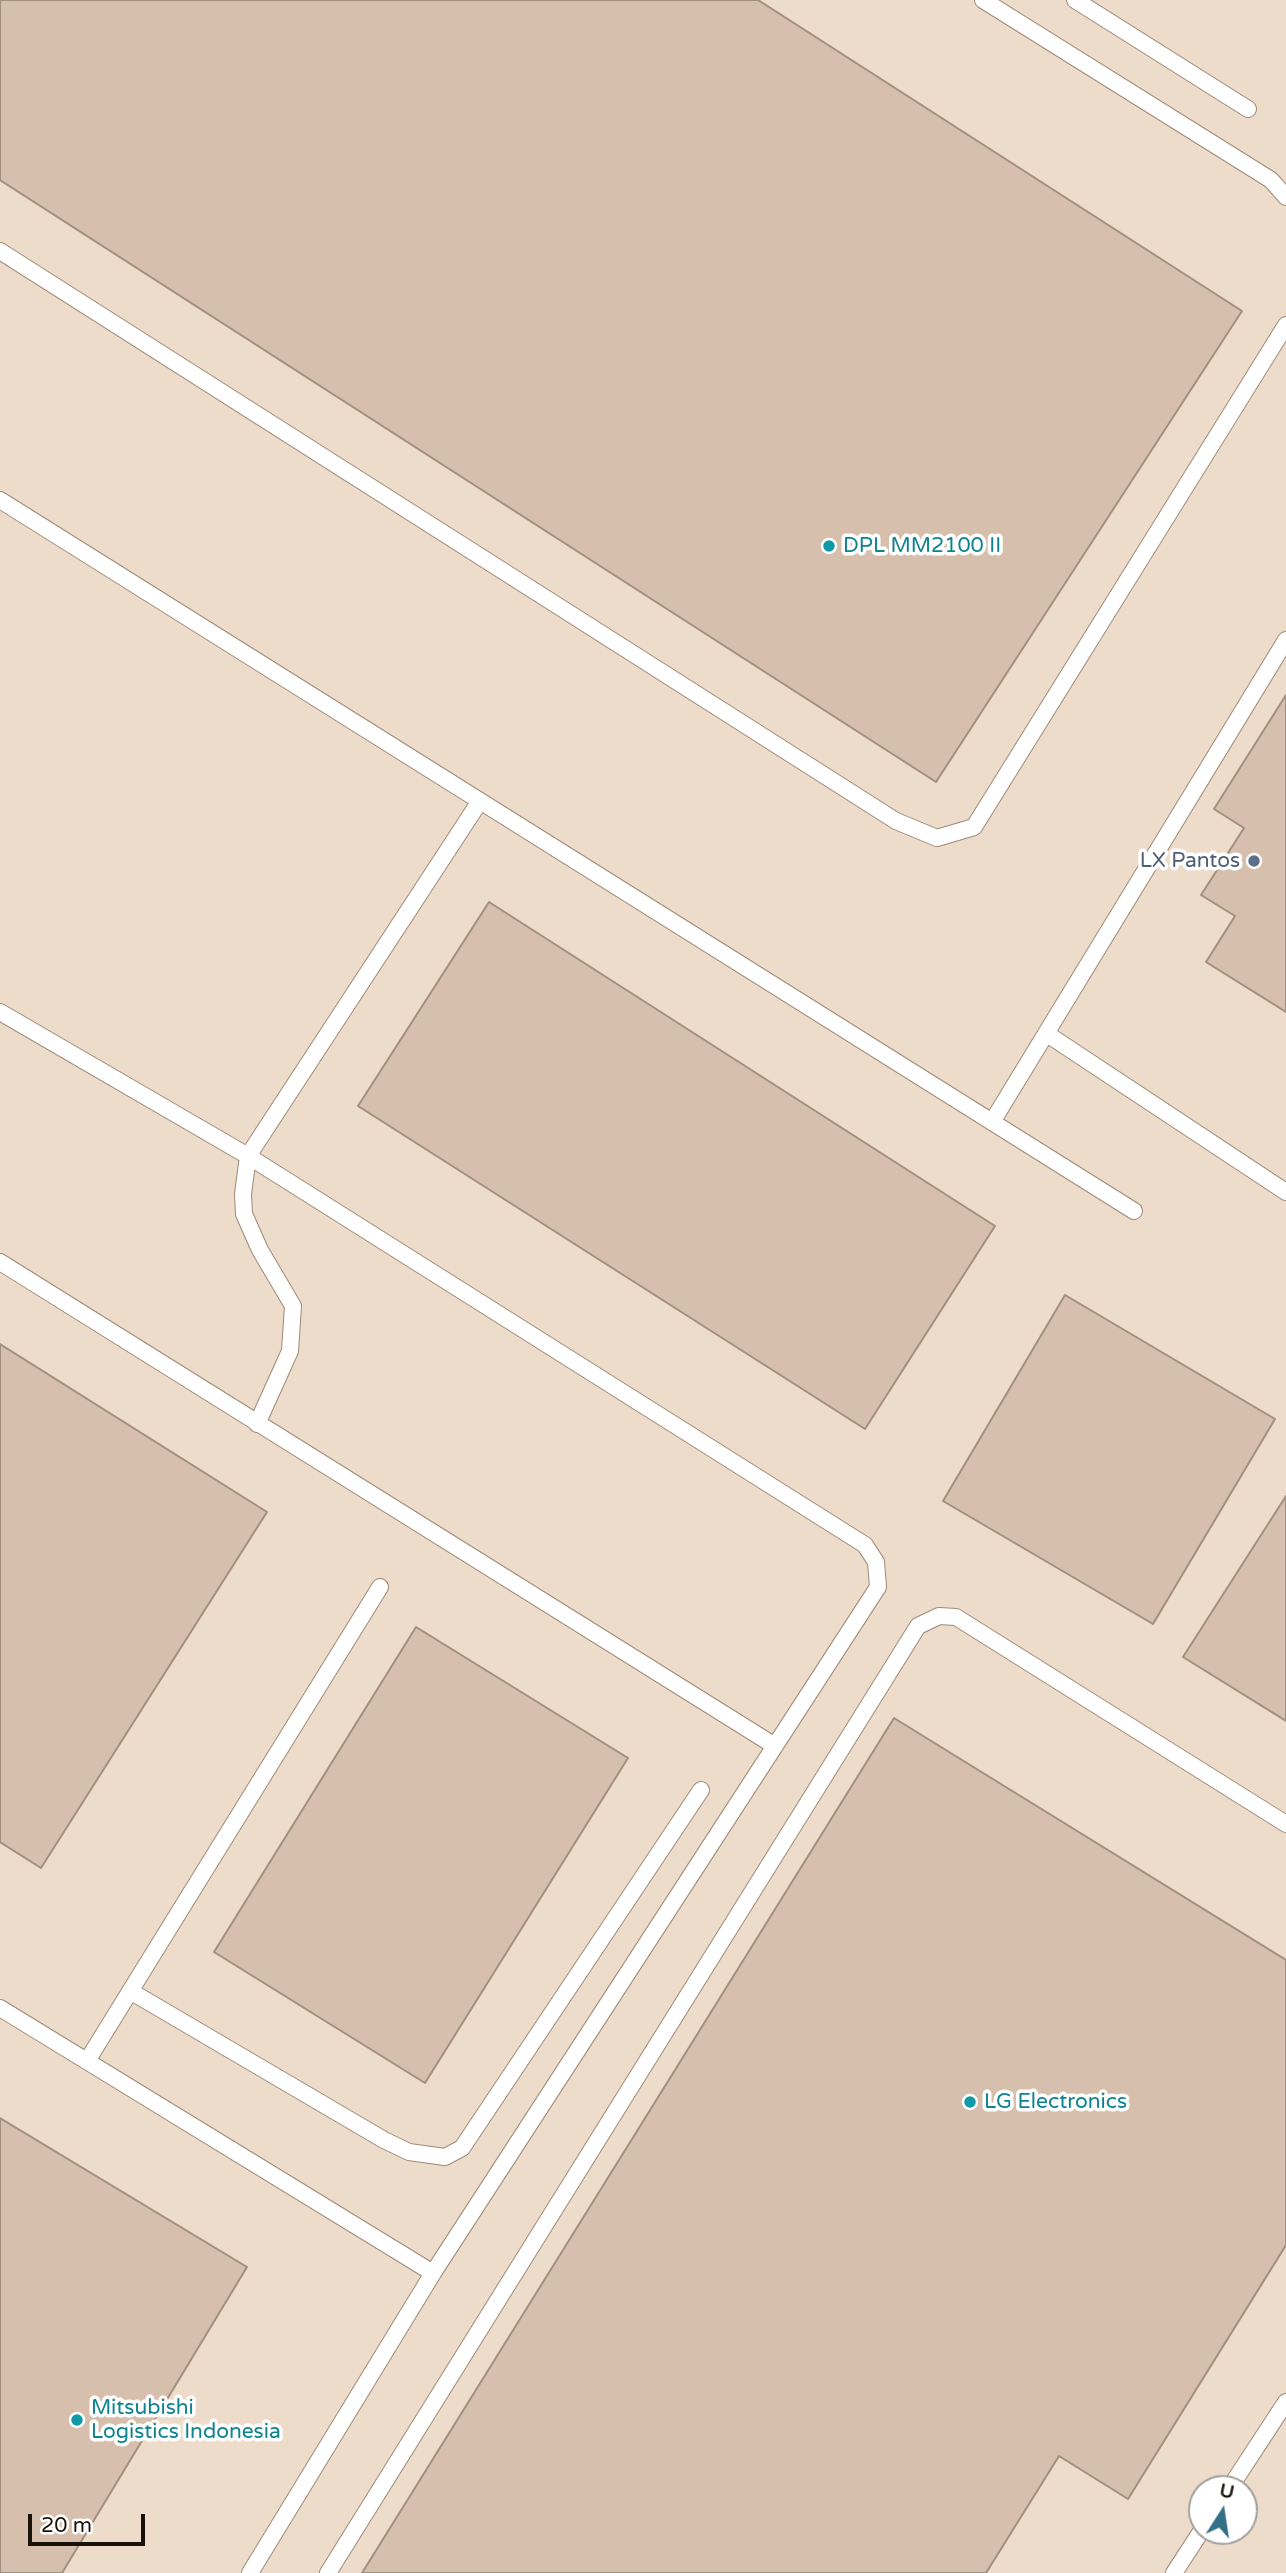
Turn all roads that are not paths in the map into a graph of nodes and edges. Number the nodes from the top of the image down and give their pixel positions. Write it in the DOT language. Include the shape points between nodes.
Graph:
graph roads {
  1 [pos="983,0"];
  2 [pos="1075,0"];
  3 [pos="1248,109"];
  4 [pos="1286,197"];
  5 [pos="0,251"];
  6 [pos="1286,325"];
  7 [pos="0,500"];
  8 [pos="1286,640"];
  9 [pos="480,801"];
  10 [pos="0,1012"];
  11 [pos="1047,1034"];
  12 [pos="992,1122"];
  13 [pos="248,1156"];
  14 [pos="1286,1192"];
  15 [pos="1134,1211"];
  16 [pos="0,1262"];
  17 [pos="257,1424"];
  18 [pos="380,1587"];
  19 [pos="775,1746"];
  20 [pos="701,1790"];
  21 [pos="1286,1824"];
  22 [pos="130,1991"];
  23 [pos="0,2008"];
  24 [pos="87,2061"];
  25 [pos="433,2273"];
  26 [pos="1286,2402"];
  27 [pos="1238,2475"];
  28 [pos="1192,2545"];
  29 [pos="250,2573"];
  30 [pos="328,2573"];
  31 [pos="1174,2573"];
  1 -- 4 [label="lane" via="1271,180"];
  2 -- 3 [label="lane"];
  5 -- 6 [label="lane" via="896,821 937,838 974,827"];
  7 -- 9 [label="lane"];
  8 -- 11 [label="lane"];
  9 -- 12 [label="lane"];
  9 -- 13 [label="lane"];
  10 -- 13 [label="lane"];
  11 -- 12 [label="lane"];
  11 -- 14 [label="lane"];
  12 -- 15 [label="lane"];
  13 -- 17 [label="lane" via="244,1214 293,1306 290,1351"];
  13 -- 19 [label="lane" via="865,1545 876,1562 878,1587"];
  16 -- 17 [label="lane"];
  17 -- 19 [label="lane"];
  18 -- 22 [label="lane"];
  19 -- 25 [label="lane"];
  20 -- 22 [label="lane" via="462,2148 445,2157 410,2152 384,2140"];
  21 -- 30 [label="lane" via="956,1617 939,1616 918,1626"];
  22 -- 24 [label="lane"];
  23 -- 24 [label="lane"];
  24 -- 25 [label="lane"];
  25 -- 29 [label="lane"];
  26 -- 27 [label="lane"];
  28 -- 31 [label="lane"];
}
